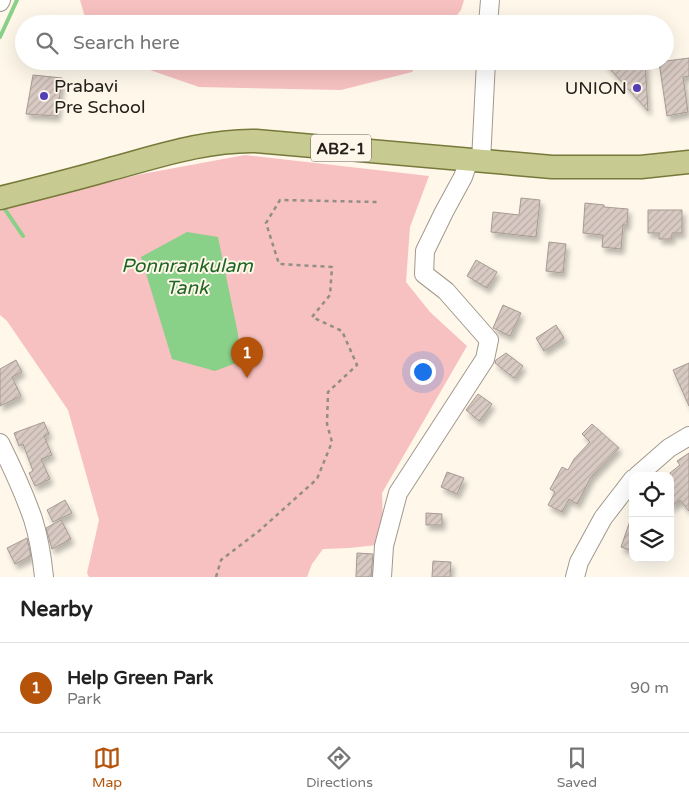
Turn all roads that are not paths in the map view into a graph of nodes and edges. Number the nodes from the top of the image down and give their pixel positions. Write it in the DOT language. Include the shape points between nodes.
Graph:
graph roads {
  1 [pos="490,0"];
  2 [pos="489,15"];
  3 [pos="485,70"];
  4 [pos="475,160"];
  5 [pos="689,162"];
  6 [pos="0,198"];
  7 [pos="689,436"];
  8 [pos="0,443"];
  9 [pos="642,472"];
  10 [pos="629,485"];
  11 [pos="44,577"];
  12 [pos="382,577"];
  13 [pos="575,577"];
  1 -- 2 [label="street"];
  3 -- 4 [label="street"];
  4 -- 5 [label="main road, AB2-1" via="598,168"];
  4 -- 6 [label="main road, AB2-1" via="235,140 172,152"];
  4 -- 12 [label="street" via="425,251 424,274 446,291 489,340 485,360 398,493 384,546"];
  7 -- 9 [label="street" via="669,448"];
  8 -- 11 [label="street" via="33,519"];
  10 -- 13 [label="street" via="603,518 579,562"];
}
